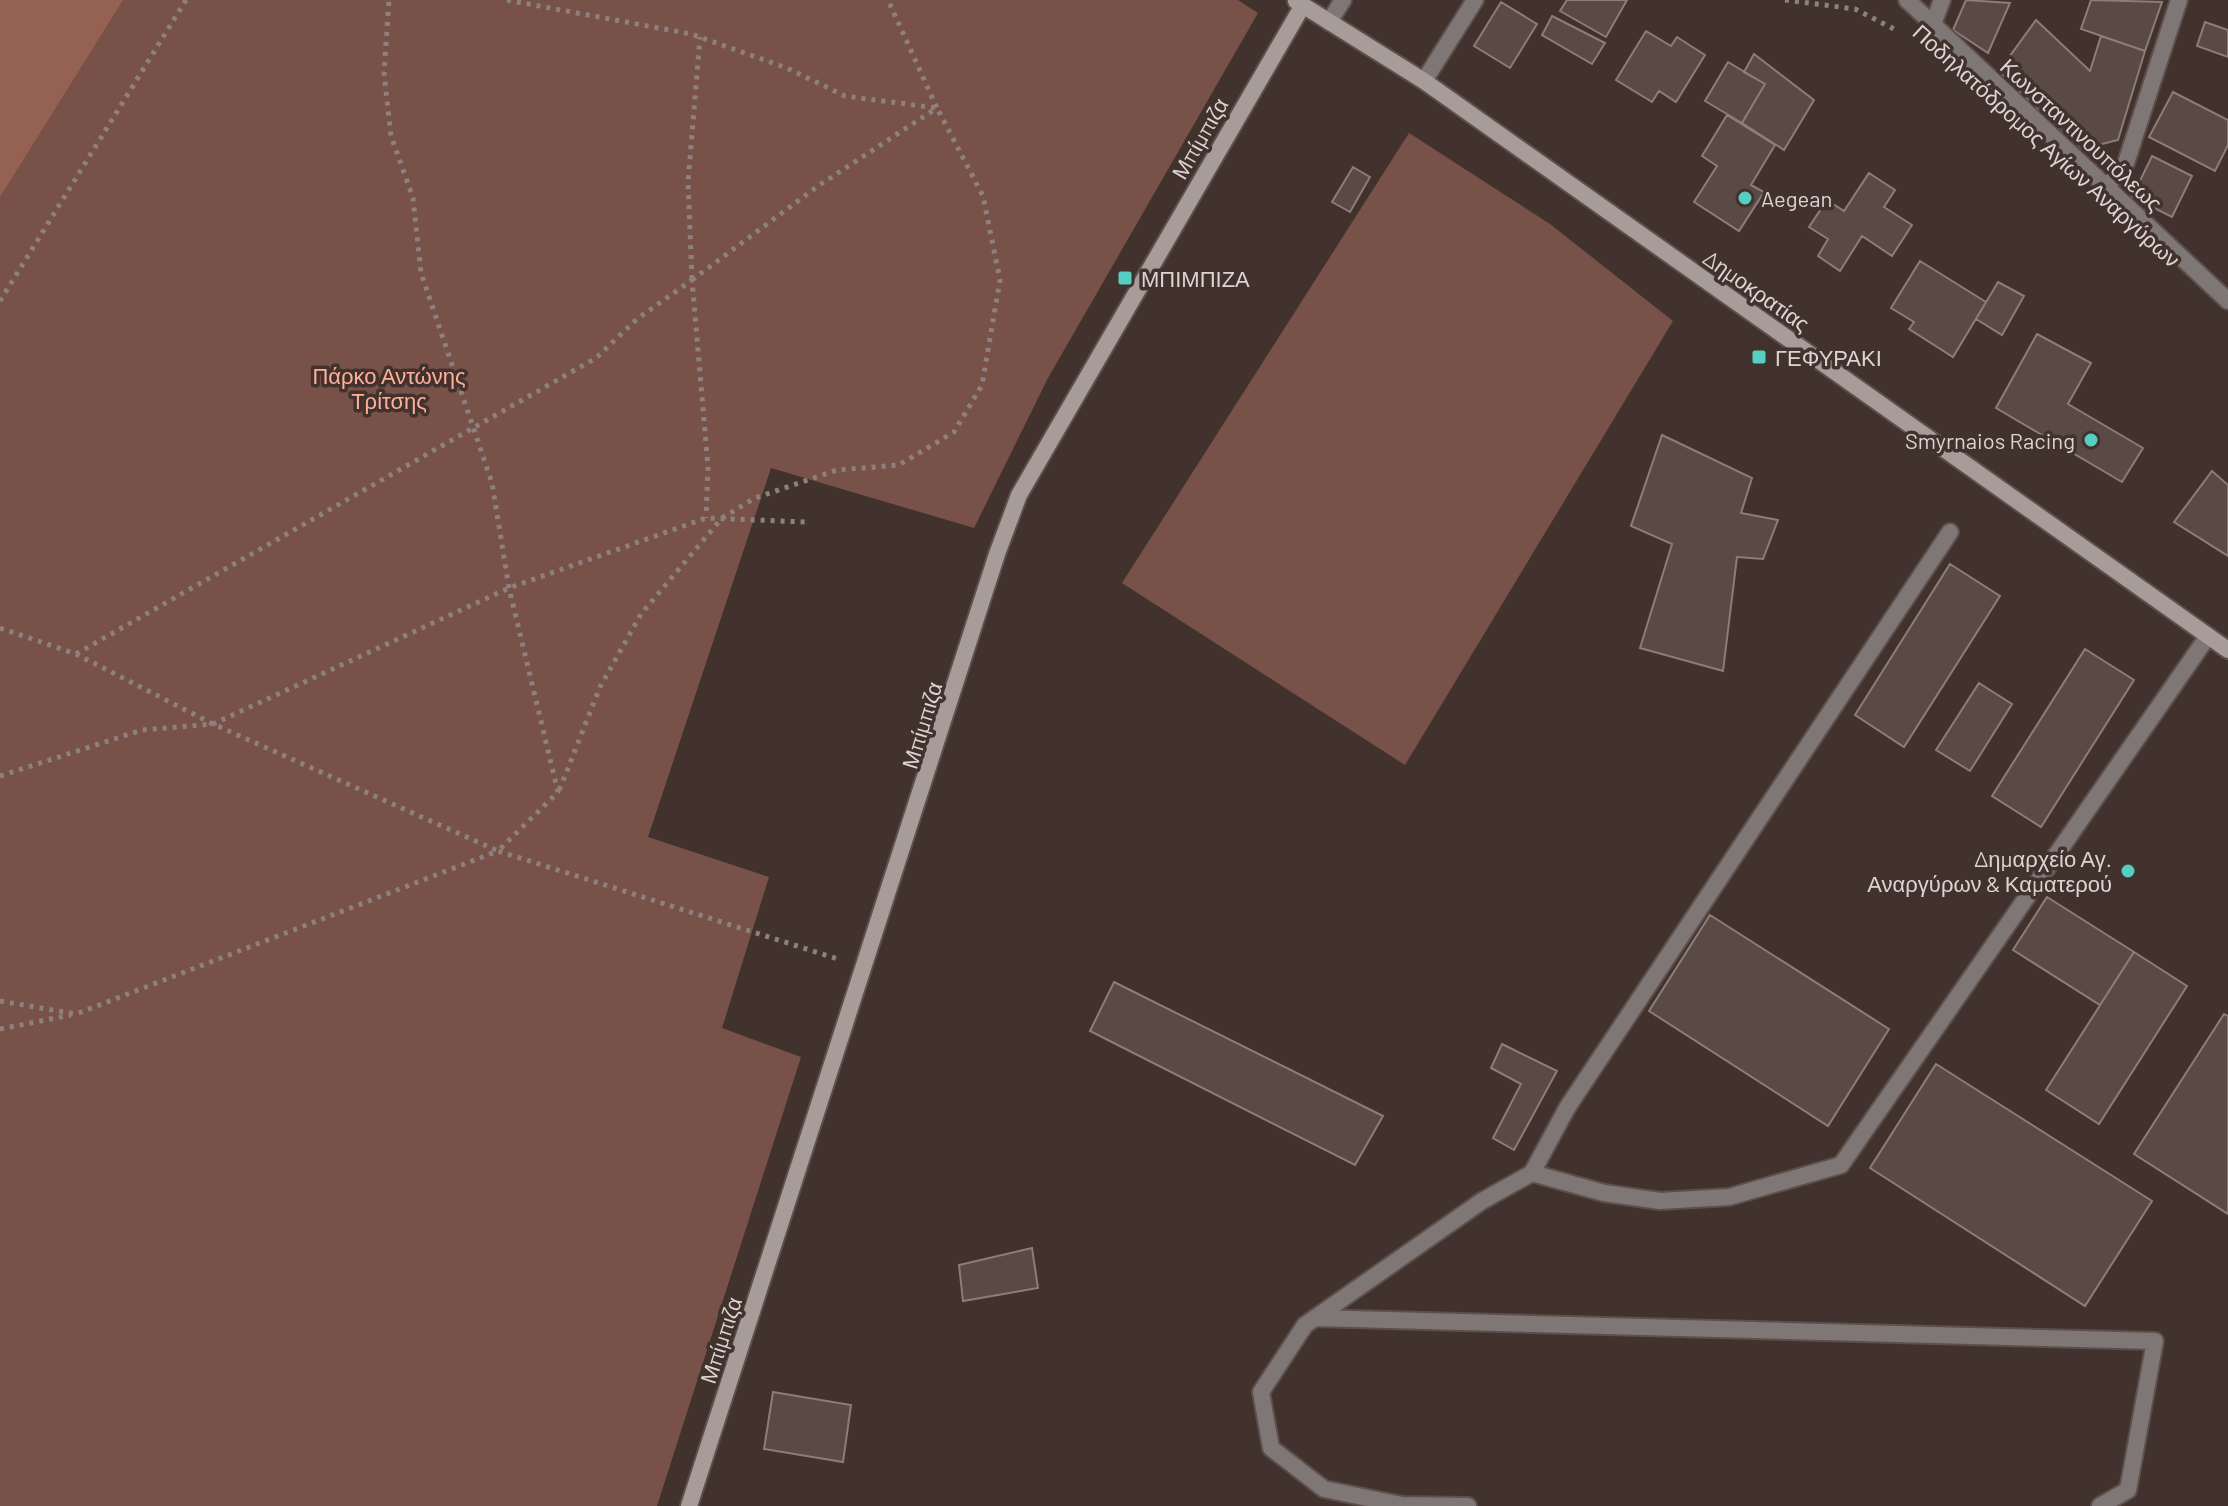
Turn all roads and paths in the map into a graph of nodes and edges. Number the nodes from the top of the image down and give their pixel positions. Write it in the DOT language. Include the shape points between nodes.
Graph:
graph roads {
  1 [pos="186,0"];
  2 [pos="389,0"];
  3 [pos="507,0"];
  4 [pos="888,0"];
  5 [pos="1343,0"];
  6 [pos="1475,0"];
  7 [pos="1785,0"];
  8 [pos="1907,0"];
  9 [pos="1942,0"];
  10 [pos="2179,0"];
  11 [pos="1299,2"];
  12 [pos="1329,22"];
  13 [pos="1933,24"];
  14 [pos="700,37"];
  15 [pos="1908,39"];
  16 [pos="1424,81"];
  17 [pos="937,108"];
  18 [pos="2105,187"];
  19 [pos="692,280"];
  20 [pos="2227,295"];
  21 [pos="0,301"];
  22 [pos="473,430"];
  23 [pos="706,518"];
  24 [pos="722,518"];
  25 [pos="806,522"];
  26 [pos="1950,532"];
  27 [pos="509,588"];
  28 [pos="0,628"];
  29 [pos="2208,636"];
  30 [pos="2228,650"];
  31 [pos="76,654"];
  32 [pos="213,724"];
  33 [pos="0,776"];
  34 [pos="558,792"];
  35 [pos="498,851"];
  36 [pos="866,968"];
  37 [pos="0,1001"];
  38 [pos="76,1014"];
  39 [pos="0,1029"];
  40 [pos="1532,1173"];
  41 [pos="1315,1318"];
  42 [pos="689,1506"];
  43 [pos="1468,1506"];
  44 [pos="2100,1506"];
  1 -- 21 [label="path"];
  2 -- 22 [label="path" via="384,73 391,136 413,198 421,273"];
  3 -- 14 [label="path"];
  4 -- 17 [label="path"];
  5 -- 12 [label="street"];
  6 -- 16 [label="street"];
  7 -- 15 [label="path, Ποδηλατόδρομος Αγίων Αναργύρων" via="1855,9"];
  8 -- 13 [label="street, Κωνσταντινουπόλεως"];
  9 -- 13 [label="street"];
  10 -- 18 [label="street" via="2124,169"];
  11 -- 12 [label="street, Δημοκρατίας"];
  11 -- 36 [label="street, Μπίμπιζα" via="1019,495"];
  12 -- 16 [label="street, Δημοκρατίας"];
  13 -- 18 [label="street, Κωνσταντινουπόλεως"];
  14 -- 17 [label="path" via="787,68 845,96"];
  14 -- 19 [label="path" via="688,182"];
  16 -- 29 [label="street, Δημοκρατίας"];
  17 -- 19 [label="path" via="818,186"];
  17 -- 24 [label="path" via="983,196 1000,280 982,385 954,432 899,465 837,470 755,498"];
  18 -- 20 [label="street, Κωνσταντινουπόλεως"];
  19 -- 22 [label="path" via="637,319 596,358"];
  19 -- 23 [label="path" via="708,467"];
  22 -- 27 [label="path" via="492,483"];
  22 -- 31 [label="path"];
  23 -- 24 [label="path"];
  23 -- 27 [label="path"];
  24 -- 25 [label="path"];
  24 -- 34 [label="path" via="641,614 600,687"];
  26 -- 40 [label="street" via="1567,1108"];
  27 -- 32 [label="path"];
  27 -- 34 [label="path"];
  28 -- 31 [label="path"];
  29 -- 30 [label="street, Δημοκρατίας"];
  29 -- 40 [label="street" via="1841,1165 1729,1197 1660,1201 1604,1193"];
  31 -- 32 [label="path"];
  32 -- 33 [label="path" via="142,730"];
  32 -- 35 [label="path"];
  34 -- 35 [label="path"];
  35 -- 36 [label="path"];
  35 -- 38 [label="path"];
  36 -- 42 [label="street, Μπίμπιζα"];
  37 -- 38 [label="path"];
  38 -- 39 [label="path"];
  40 -- 41 [label="street" via="1482,1201"];
  41 -- 43 [label="street" via="1261,1392 1271,1448 1324,1489 1402,1505"];
  41 -- 44 [label="street" via="2155,1341 2128,1490"];
}
